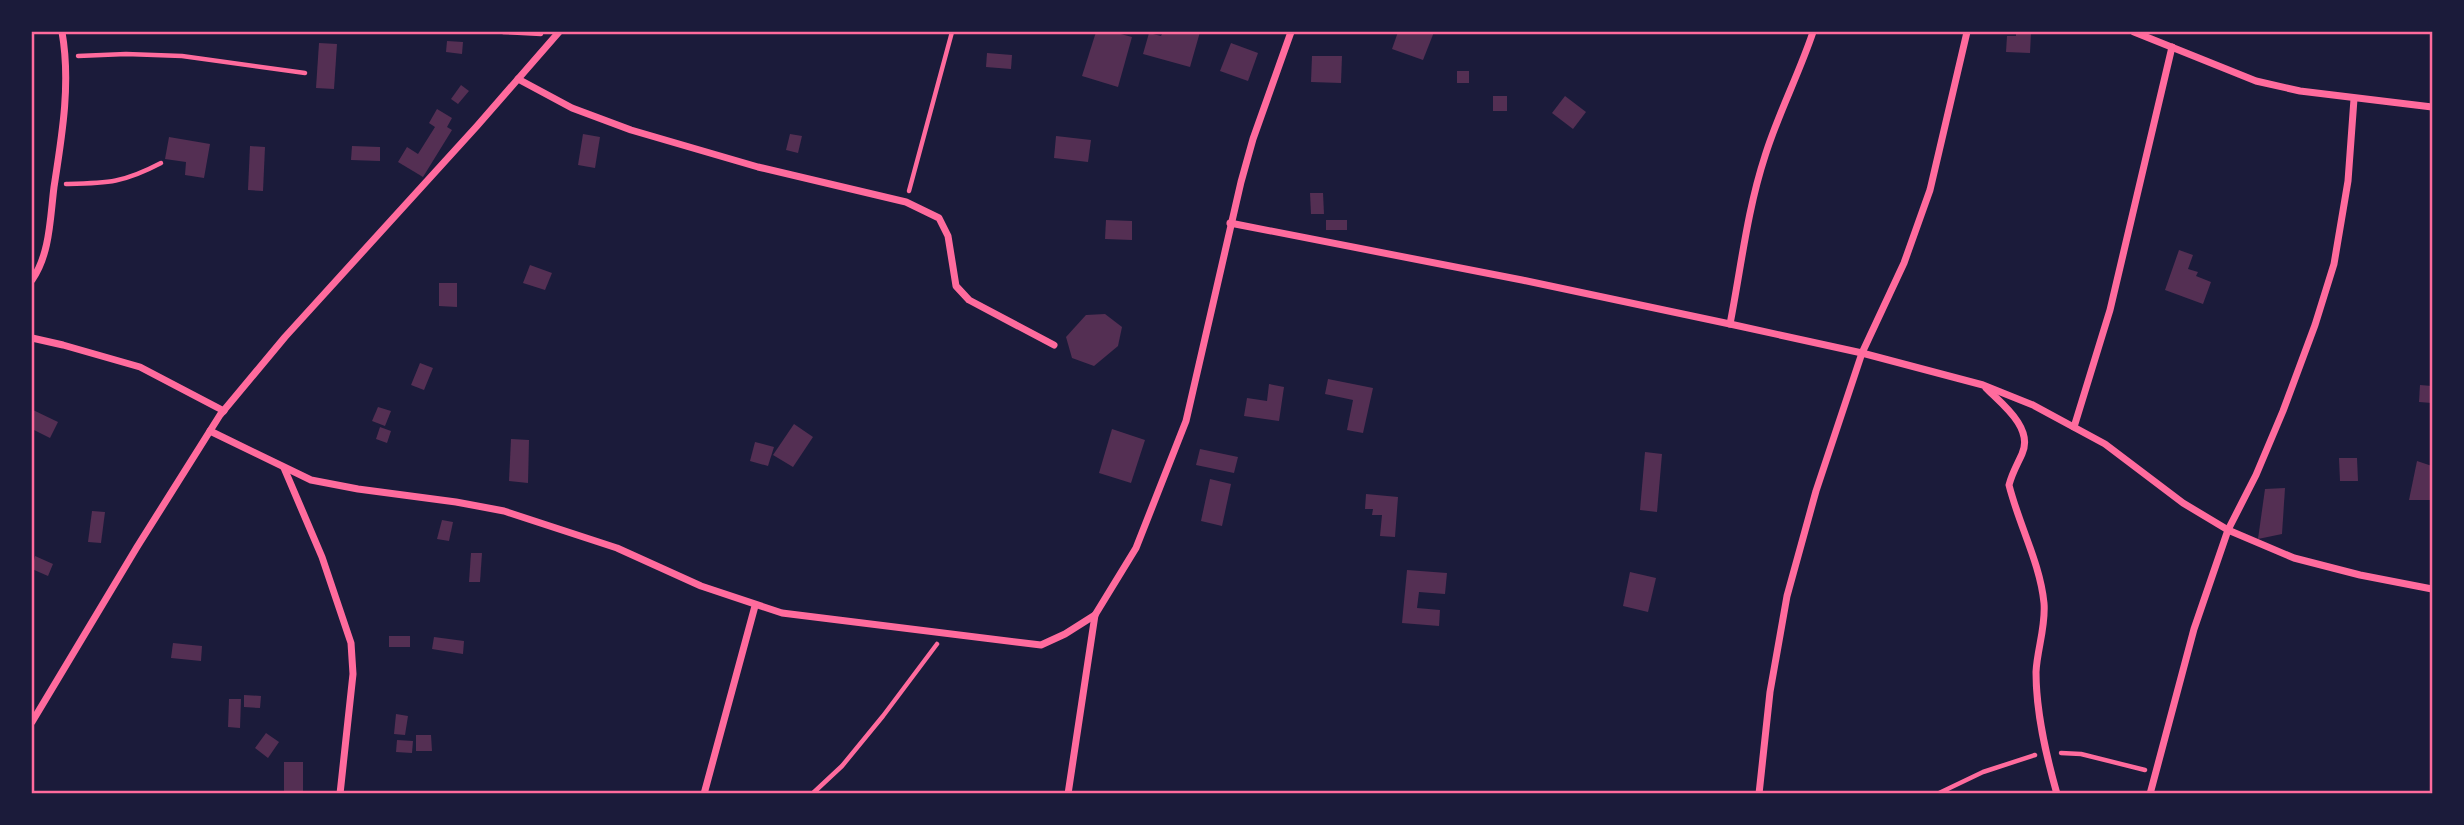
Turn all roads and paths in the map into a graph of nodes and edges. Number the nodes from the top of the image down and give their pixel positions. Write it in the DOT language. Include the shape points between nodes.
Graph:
graph roads {
  1 [pos="62,32"];
  2 [pos="503,32"];
  3 [pos="952,32"];
  4 [pos="1813,32"];
  5 [pos="1967,32"];
  6 [pos="2134,32"];
  7 [pos="558,33"];
  8 [pos="1292,33"];
  9 [pos="2172,47"];
  10 [pos="66,57"];
  11 [pos="305,72"];
  12 [pos="518,79"];
  13 [pos="2354,99"];
  14 [pos="2432,107"];
  15 [pos="160,163"];
  16 [pos="55,185"];
  17 [pos="906,202"];
  18 [pos="1230,223"];
  19 [pos="32,280"];
  20 [pos="1730,324"];
  21 [pos="32,338"];
  22 [pos="1054,345"];
  23 [pos="1862,354"];
  24 [pos="1983,385"];
  25 [pos="223,411"];
  26 [pos="2074,427"];
  27 [pos="210,431"];
  28 [pos="284,468"];
  29 [pos="2228,530"];
  30 [pos="2432,589"];
  31 [pos="755,606"];
  32 [pos="1096,614"];
  33 [pos="944,634"];
  34 [pos="32,722"];
  35 [pos="2047,752"];
  36 [pos="2156,773"];
  37 [pos="340,793"];
  38 [pos="704,793"];
  39 [pos="812,793"];
  40 [pos="1068,793"];
  41 [pos="1759,793"];
  42 [pos="1937,793"];
  43 [pos="2057,793"];
  44 [pos="2150,793"];
  1 -- 10 [label="street"];
  2 -- 7 [label="path"];
  3 -- 17 [label="path"];
  4 -- 20 [label="street" via="1765,157"];
  5 -- 23 [label="street" via="1930,190 1904,263"];
  6 -- 9 [label="street"];
  7 -- 12 [label="street"];
  8 -- 18 [label="street" via="1253,139"];
  9 -- 13 [label="street" via="2256,81"];
  9 -- 26 [label="street" via="2110,310"];
  10 -- 11 [label="path" via="182,56"];
  10 -- 16 [label="street"];
  12 -- 17 [label="street" via="572,108 631,130 758,167"];
  12 -- 25 [label="street"];
  13 -- 14 [label="street"];
  13 -- 29 [label="street" via="2348,181 2334,264 2283,411"];
  15 -- 16 [label="path" via="117,182"];
  16 -- 19 [label="street" via="46,249"];
  17 -- 22 [label="street" via="939,218 948,236 956,286 969,300"];
  18 -- 20 [label="street"];
  18 -- 32 [label="street" via="1186,421 1136,548"];
  20 -- 23 [label="street"];
  21 -- 25 [label="street" via="140,368"];
  23 -- 24 [label="street"];
  23 -- 41 [label="street" via="1787,596"];
  24 -- 26 [label="street"];
  24 -- 35 [label="street" via="2012,414 2025,441 2009,485 2040,579 2044,606 2036,670"];
  25 -- 27 [label="street"];
  26 -- 29 [label="street"];
  27 -- 28 [label="street"];
  27 -- 34 [label="street"];
  28 -- 31 [label="street" via="335,485 504,511 617,548"];
  28 -- 37 [label="street" via="322,557 351,643 353,674"];
  29 -- 30 [label="street" via="2294,558"];
  29 -- 36 [label="street" via="2194,629"];
  31 -- 33 [label="street"];
  31 -- 38 [label="street"];
  32 -- 33 [label="street" via="1041,645"];
  32 -- 40 [label="street"];
  33 -- 39 [label="path" via="859,746"];
  35 -- 36 [label="path" via="2081,754"];
  35 -- 42 [label="path" via="1983,772"];
  35 -- 43 [label="street"];
  36 -- 44 [label="street"];
}
